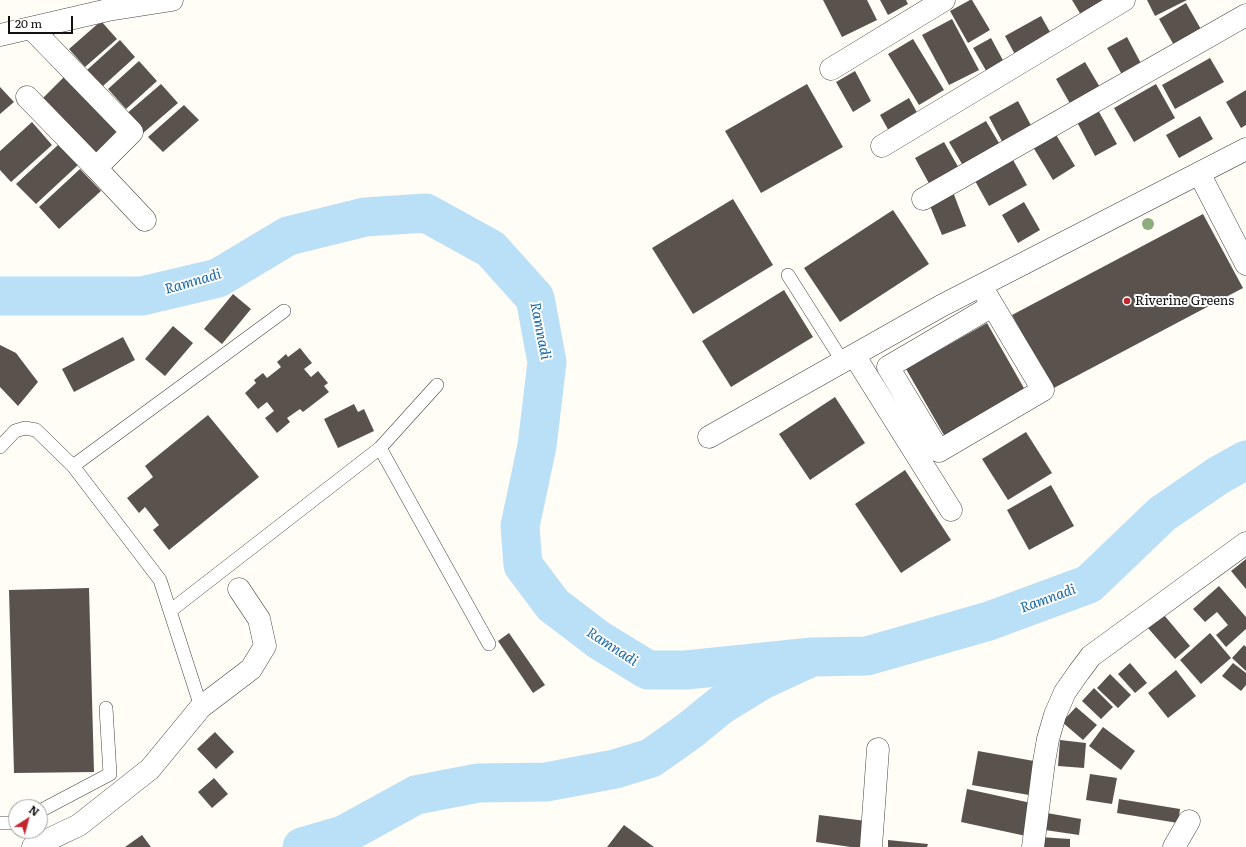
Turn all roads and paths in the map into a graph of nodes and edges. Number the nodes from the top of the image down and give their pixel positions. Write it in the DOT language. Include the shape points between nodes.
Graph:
graph roads {
  1 [pos="172,0"];
  2 [pos="944,0"];
  3 [pos="1124,0"];
  4 [pos="1246,15"];
  5 [pos="31,28"];
  6 [pos="0,35"];
  7 [pos="831,69"];
  8 [pos="27,97"];
  9 [pos="882,146"];
  10 [pos="1246,149"];
  11 [pos="96,168"];
  12 [pos="1199,173"];
  13 [pos="923,198"];
  14 [pos="145,220"];
  15 [pos="1246,264"];
  16 [pos="788,275"];
  17 [pos="981,286"];
  18 [pos="992,306"];
  19 [pos="284,311"];
  20 [pos="848,358"];
  21 [pos="437,385"];
  22 [pos="709,437"];
  23 [pos="0,447"];
  24 [pos="380,448"];
  25 [pos="73,466"];
  26 [pos="951,510"];
  27 [pos="1246,543"];
  28 [pos="239,589"];
  29 [pos="170,611"];
  30 [pos="489,644"];
  31 [pos="201,707"];
  32 [pos="106,708"];
  33 [pos="878,749"];
  34 [pos="48,807"];
  35 [pos="1189,821"];
  36 [pos="33,847"];
  37 [pos="870,847"];
  38 [pos="1033,847"];
  39 [pos="1174,847"];
  1 -- 5 [label="street" via="108,10"];
  2 -- 7 [label="street"];
  3 -- 9 [label="street"];
  4 -- 13 [label="street"];
  5 -- 6 [label="street"];
  5 -- 11 [label="street" via="132,132"];
  8 -- 11 [label="street"];
  10 -- 12 [label="street"];
  11 -- 14 [label="street"];
  12 -- 15 [label="street"];
  12 -- 17 [label="street"];
  16 -- 20 [label="lane"];
  17 -- 18 [label="street"];
  17 -- 20 [label="street"];
  18 -- 18 [label="street" via="1043,390 939,451 888,366"];
  19 -- 25 [label="lane"];
  20 -- 22 [label="street"];
  20 -- 26 [label="street"];
  21 -- 24 [label="lane"];
  23 -- 25 [label="lane" via="15,431 25,428 36,430"];
  24 -- 29 [label="lane"];
  24 -- 30 [label="lane"];
  25 -- 29 [label="lane" via="160,580"];
  27 -- 38 [label="street" via="1091,656 1079,672 1065,692 1048,738"];
  28 -- 31 [label="street" via="259,620 265,646 251,669"];
  29 -- 31 [label="lane"];
  31 -- 36 [label="street" via="150,769 79,825"];
  32 -- 34 [label="lane" via="110,774"];
  33 -- 37 [label="street"];
  35 -- 39 [label="street"];
}
